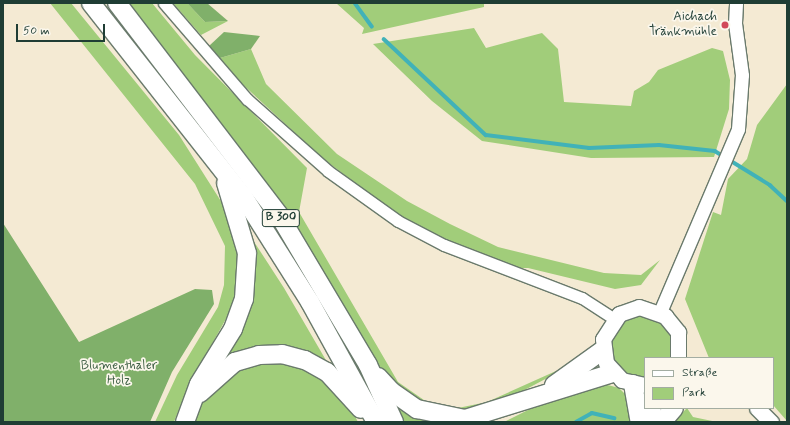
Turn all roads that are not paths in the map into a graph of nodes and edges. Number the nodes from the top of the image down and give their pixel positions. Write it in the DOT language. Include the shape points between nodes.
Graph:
graph roads {
  1 [pos="91,3"];
  2 [pos="117,3"];
  3 [pos="164,3"];
  4 [pos="736,3"];
  5 [pos="217,160"];
  6 [pos="660,312"];
  7 [pos="614,319"];
  8 [pos="603,350"];
  9 [pos="678,357"];
  10 [pos="368,365"];
  11 [pos="613,373"];
  12 [pos="639,385"];
  13 [pos="545,391"];
  14 [pos="194,399"];
  15 [pos="517,404"];
  16 [pos="652,409"];
  17 [pos="673,409"];
  18 [pos="758,409"];
  19 [pos="185,422"];
  20 [pos="372,422"];
  21 [pos="376,422"];
  22 [pos="394,422"];
  23 [pos="491,422"];
  24 [pos="640,422"];
  25 [pos="649,422"];
  26 [pos="662,422"];
  27 [pos="771,422"];
  1 -- 5 [label="highway, B 300"];
  2 -- 10 [label="highway, B 300" via="279,216"];
  3 -- 7 [label="street" via="247,99 328,171 398,221 444,245 582,298"];
  4 -- 6 [label="street" via="735,23 742,76 742,109 732,146"];
  5 -- 14 [label="highway" via="244,235 248,276 244,299 233,329 202,378"];
  5 -- 21 [label="highway, B 300" via="310,302"];
  6 -- 7 [label="main road" via="632,308"];
  6 -- 9 [label="main road" via="678,332"];
  7 -- 8 [label="main road" via="606,329"];
  8 -- 11 [label="main road"];
  8 -- 13 [label="highway"];
  10 -- 15 [label="highway" via="390,391 429,414 465,419"];
  10 -- 22 [label="highway, B 300"];
  11 -- 12 [label="main road"];
  11 -- 13 [label="highway"];
  12 -- 24 [label="highway"];
  13 -- 15 [label="highway"];
  14 -- 19 [label="highway"];
  14 -- 20 [label="highway" via="235,362 259,355 282,354 304,360 327,372"];
  15 -- 23 [label="highway"];
  16 -- 25 [label="highway"];
  17 -- 26 [label="highway"];
  18 -- 27 [label="main road"];
}
